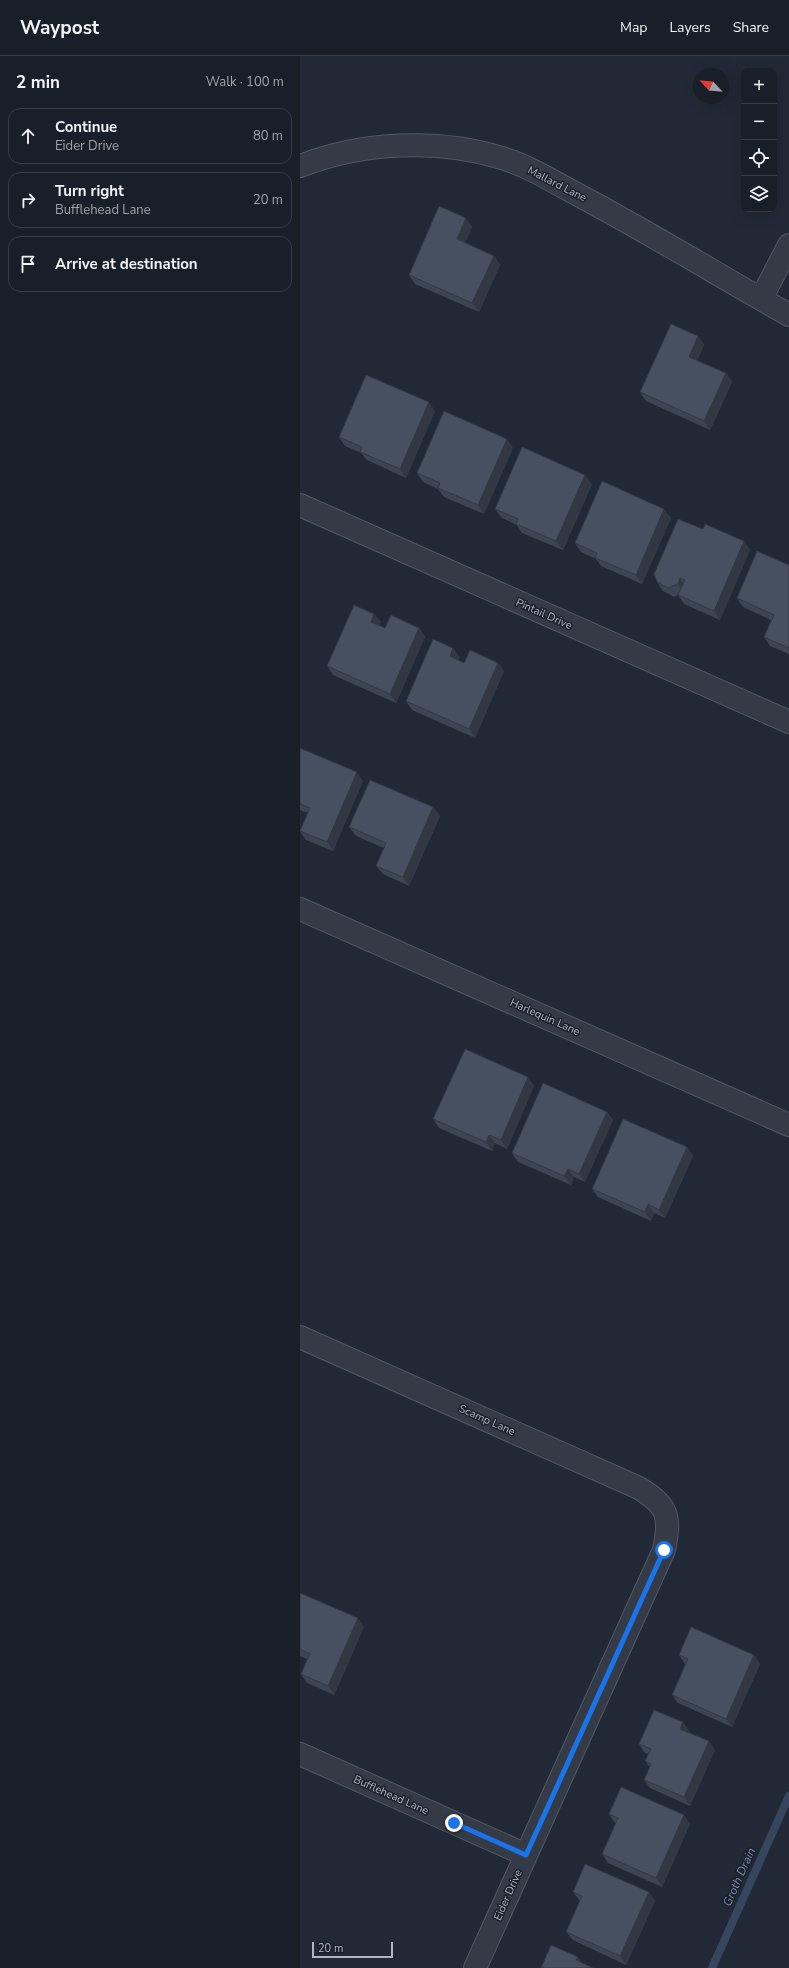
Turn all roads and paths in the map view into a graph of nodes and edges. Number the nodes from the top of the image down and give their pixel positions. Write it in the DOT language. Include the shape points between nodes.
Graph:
graph roads {
  1 [pos="300,166"];
  2 [pos="789,245"];
  3 [pos="761,299"];
  4 [pos="789,315"];
  5 [pos="300,505"];
  6 [pos="789,722"];
  7 [pos="300,909"];
  8 [pos="789,1125"];
  9 [pos="300,1337"];
  10 [pos="666,1514"];
  11 [pos="300,1754"];
  12 [pos="526,1855"];
  13 [pos="475,1968"];
  1 -- 3 [label="street, Mallard Lane" via="351,150 390,146 439,147 503,158 620,217"];
  2 -- 3 [label="street"];
  3 -- 4 [label="street, Mallard Lane"];
  5 -- 6 [label="street, Pintail Drive"];
  7 -- 8 [label="street, Harlequin Lane"];
  9 -- 10 [label="street, Scamp Lane" via="639,1488 656,1499"];
  10 -- 12 [label="street, Eider Drive" via="668,1530 664,1550"];
  11 -- 12 [label="street, Bufflehead Lane"];
  12 -- 13 [label="street, Eider Drive"];
}
